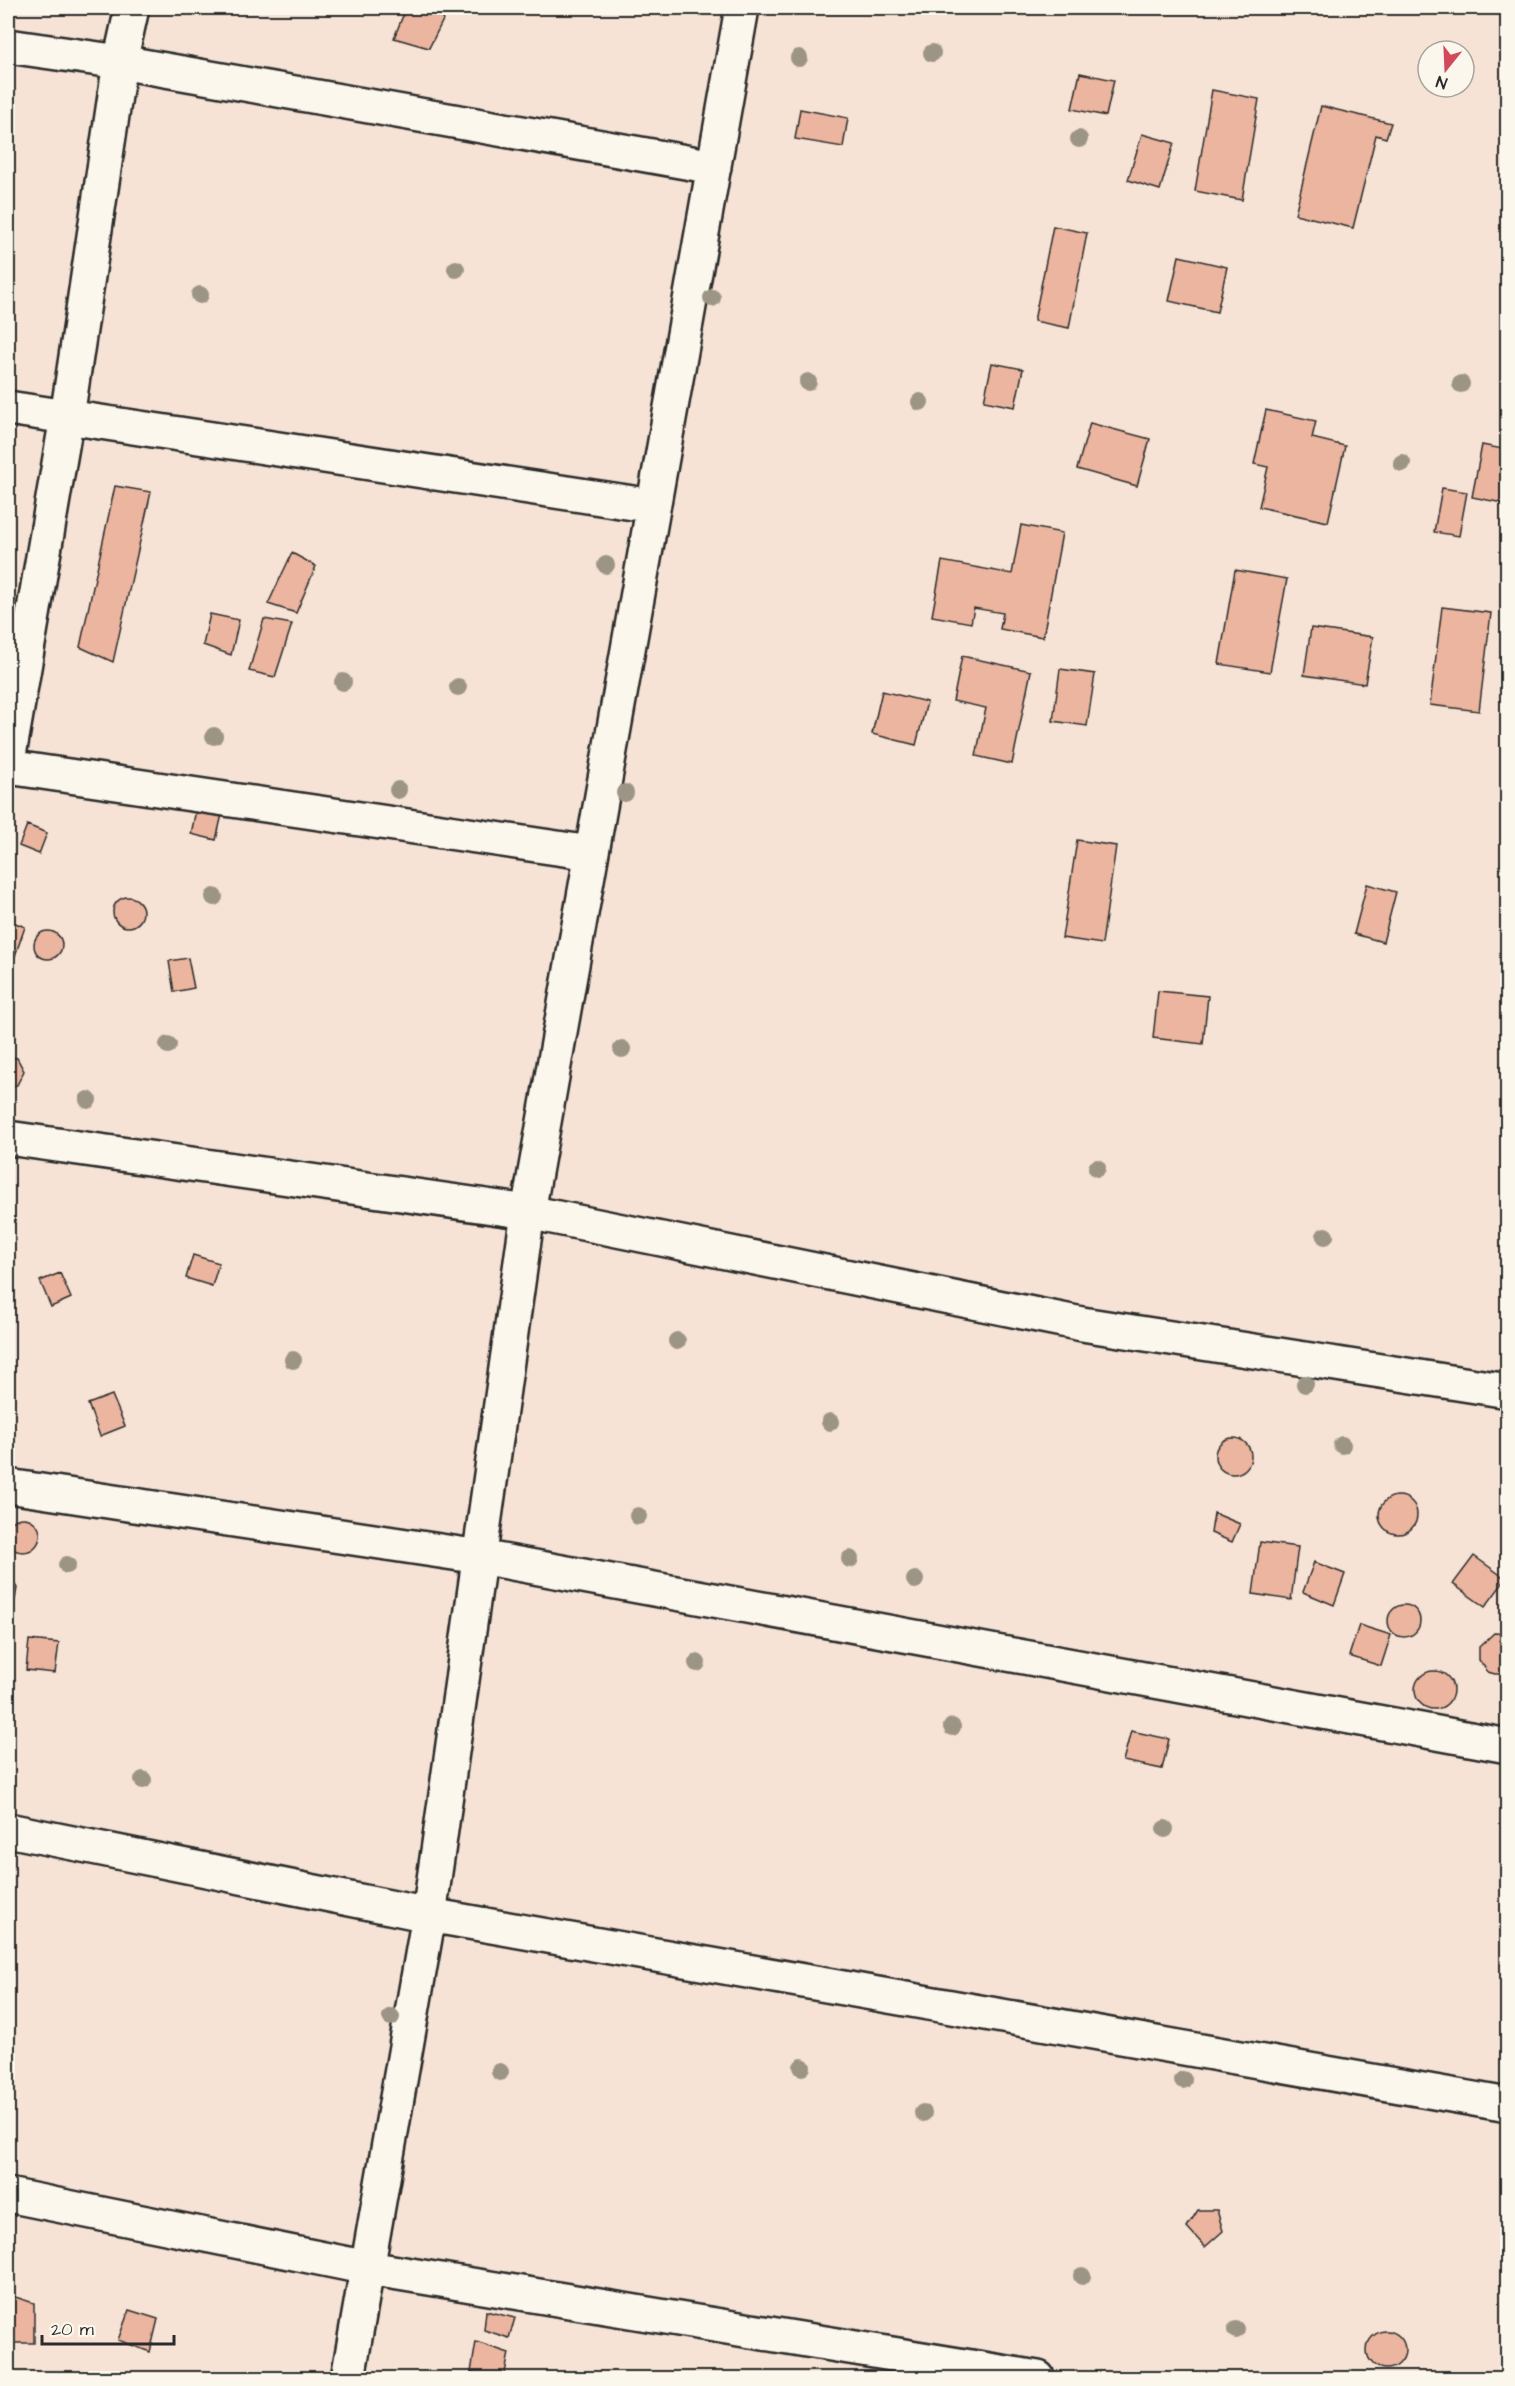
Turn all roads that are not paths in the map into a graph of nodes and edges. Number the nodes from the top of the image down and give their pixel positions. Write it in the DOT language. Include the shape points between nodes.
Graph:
graph roads {
  1 [pos="132,8"];
  2 [pos="742,8"];
  3 [pos="8,46"];
  4 [pos="120,62"];
  5 [pos="714,167"];
  6 [pos="8,408"];
  7 [pos="66,417"];
  8 [pos="653,506"];
  9 [pos="8,761"];
  10 [pos="8,767"];
  11 [pos="591,853"];
  12 [pos="8,1138"];
  13 [pos="528,1212"];
  14 [pos="1508,1390"];
  15 [pos="8,1486"];
  16 [pos="480,1557"];
  17 [pos="1508,1746"];
  18 [pos="8,1830"];
  19 [pos="429,1915"];
  20 [pos="1508,2105"];
  21 [pos="8,2195"];
  22 [pos="368,2268"];
  23 [pos="348,2379"];
  24 [pos="1038,2379"];
  1 -- 4 [label="street"];
  2 -- 5 [label="street"];
  3 -- 4 [label="street"];
  4 -- 5 [label="street"];
  4 -- 7 [label="street"];
  5 -- 8 [label="street"];
  6 -- 7 [label="street"];
  7 -- 8 [label="street"];
  7 -- 9 [label="street"];
  8 -- 11 [label="street"];
  10 -- 11 [label="street"];
  11 -- 13 [label="street"];
  12 -- 13 [label="street"];
  13 -- 14 [label="street" via="1082,1324"];
  13 -- 16 [label="street"];
  15 -- 16 [label="street"];
  16 -- 17 [label="street"];
  16 -- 19 [label="street"];
  18 -- 19 [label="street"];
  19 -- 20 [label="street"];
  19 -- 22 [label="street"];
  21 -- 22 [label="street"];
  22 -- 23 [label="street"];
  22 -- 24 [label="street"];
}
